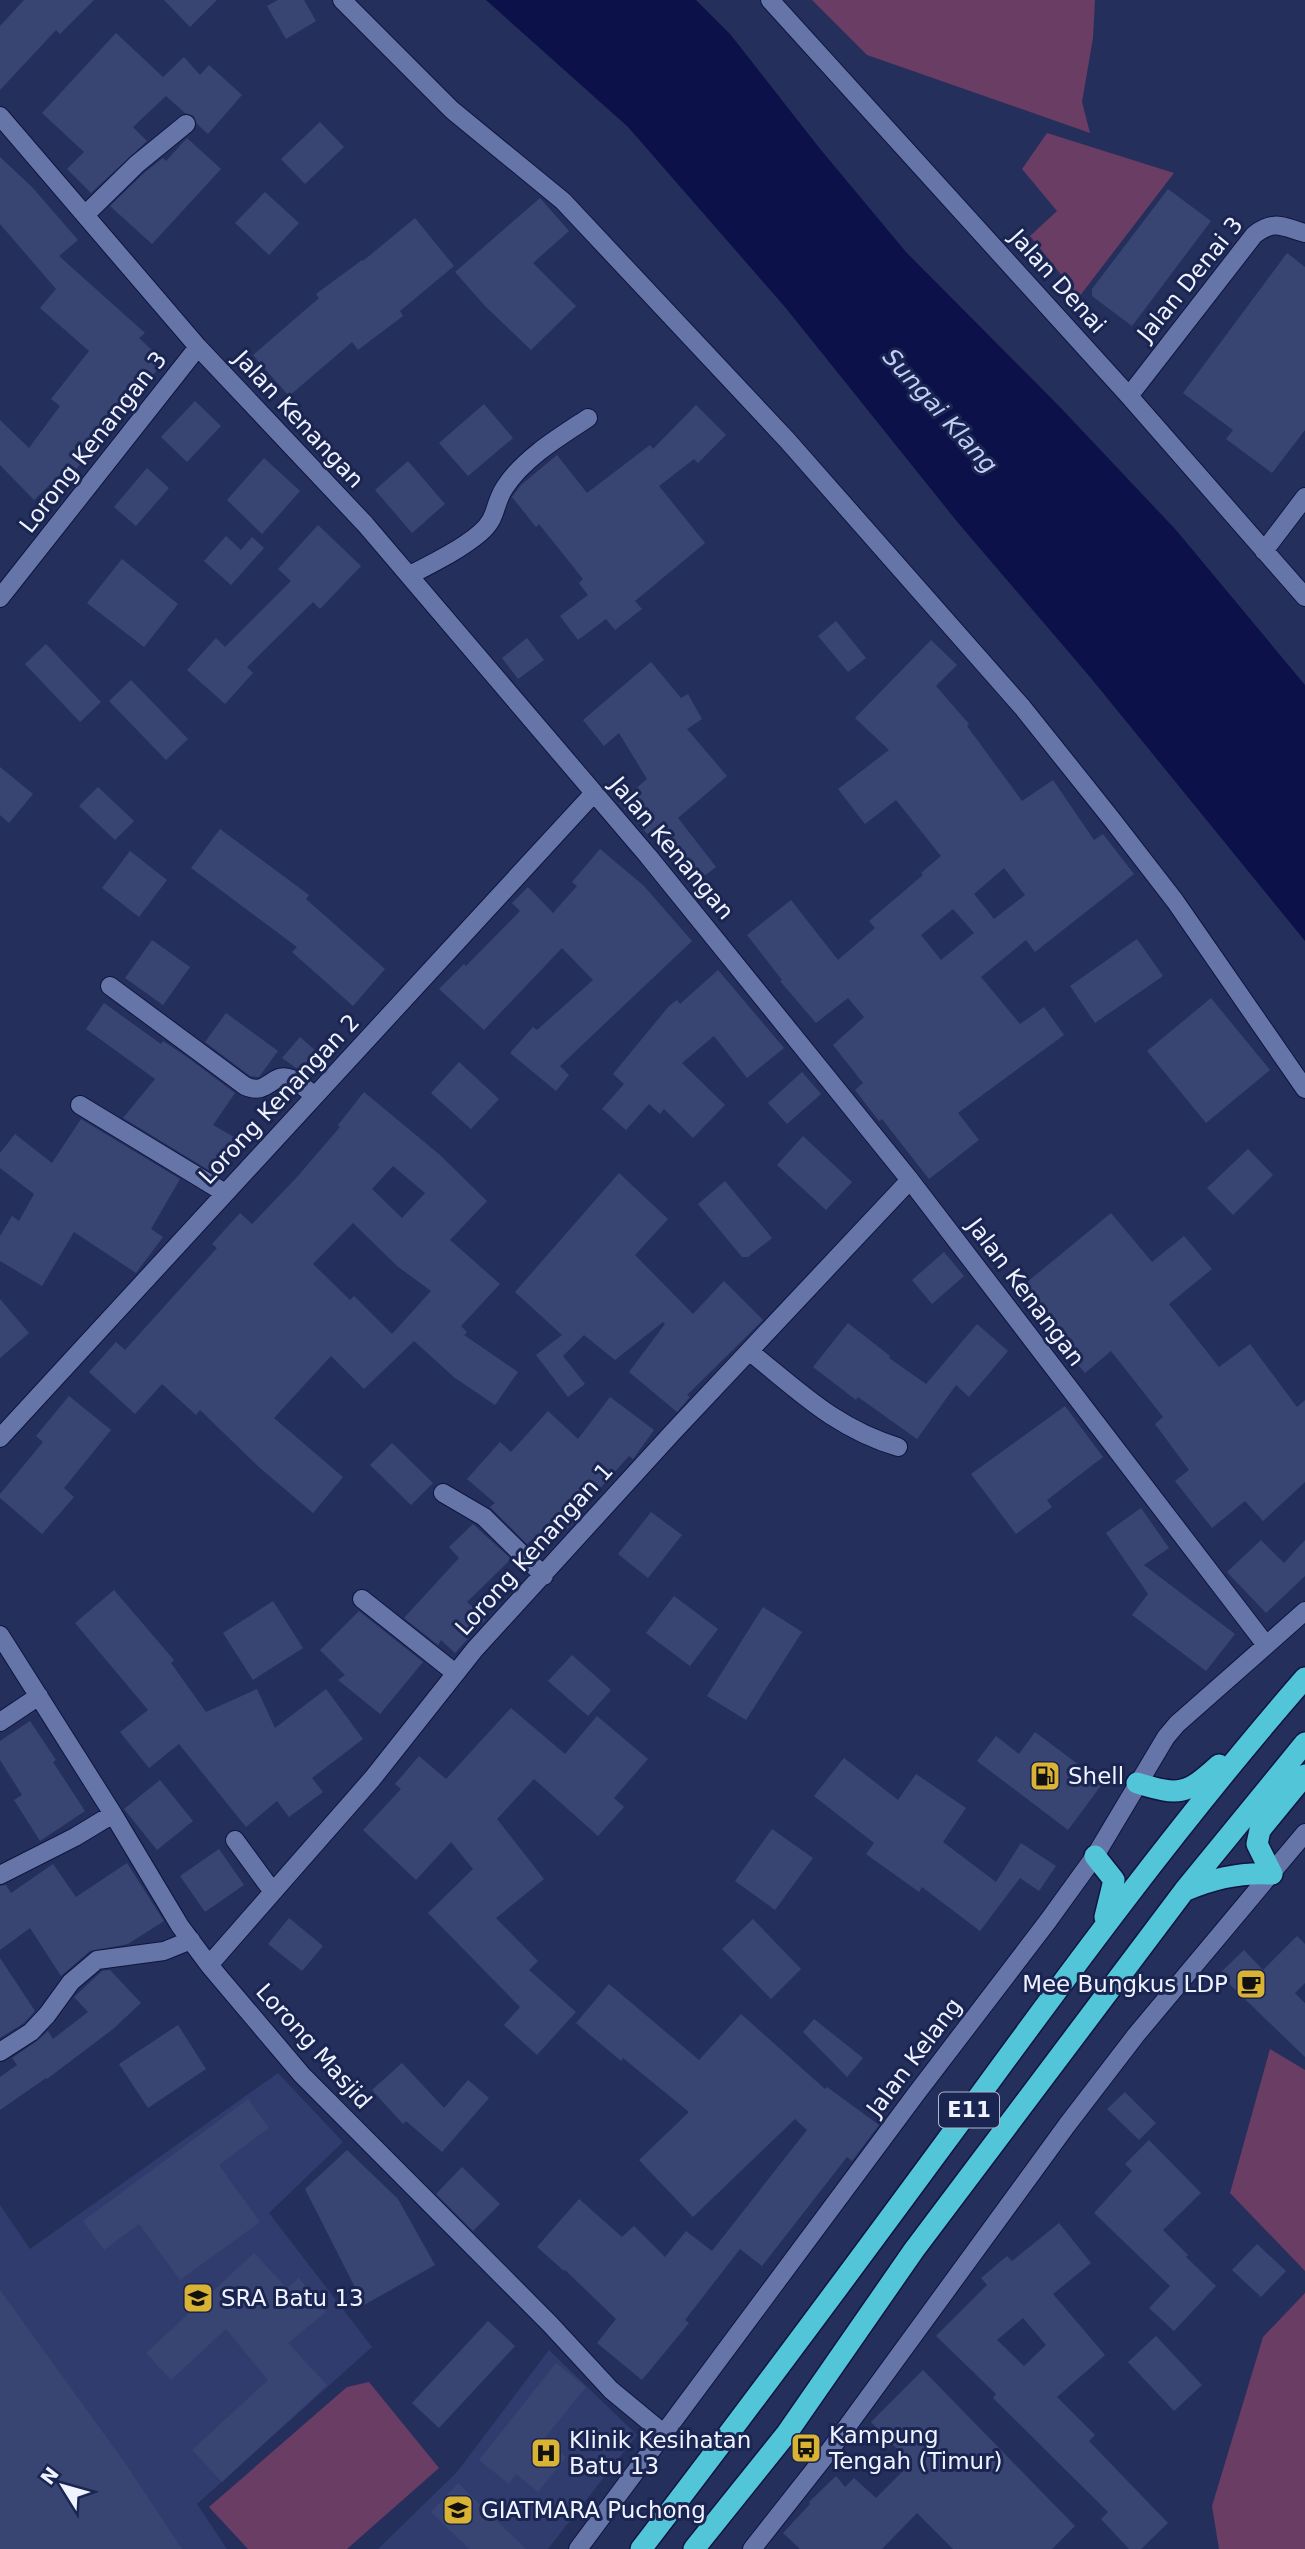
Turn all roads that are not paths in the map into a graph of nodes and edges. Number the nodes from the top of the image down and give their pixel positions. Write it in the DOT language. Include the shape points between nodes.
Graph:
graph roads {
  1 [pos="342,0"];
  2 [pos="770,0"];
  3 [pos="0,116"];
  4 [pos="186,124"];
  5 [pos="85,215"];
  6 [pos="1305,233"];
  7 [pos="198,347"];
  8 [pos="1129,396"];
  9 [pos="587,418"];
  10 [pos="1305,497"];
  11 [pos="1265,551"];
  12 [pos="410,575"];
  13 [pos="1305,597"];
  14 [pos="0,598"];
  15 [pos="594,793"];
  16 [pos="110,986"];
  17 [pos="1305,1089"];
  18 [pos="315,1096"];
  19 [pos="80,1105"];
  20 [pos="910,1180"];
  21 [pos="225,1193"];
  22 [pos="749,1352"];
  23 [pos="0,1438"];
  24 [pos="898,1447"];
  25 [pos="443,1493"];
  26 [pos="544,1576"];
  27 [pos="362,1599"];
  28 [pos="1305,1611"];
  29 [pos="0,1635"];
  30 [pos="1266,1645"];
  31 [pos="454,1672"];
  32 [pos="1305,1678"];
  33 [pos="38,1696"];
  34 [pos="0,1722"];
  35 [pos="1259,1731"];
  36 [pos="1305,1743"];
  37 [pos="1305,1774"];
  38 [pos="1137,1783"];
  39 [pos="113,1814"];
  40 [pos="1305,1833"];
  41 [pos="235,1840"];
  42 [pos="1095,1856"];
  43 [pos="1272,1874"];
  44 [pos="0,1875"];
  45 [pos="1184,1891"];
  46 [pos="273,1892"];
  47 [pos="1101,1929"];
  48 [pos="191,1940"];
  49 [pos="209,1965"];
  50 [pos="0,2052"];
  51 [pos="663,2433"];
  52 [pos="578,2549"];
  53 [pos="641,2549"];
  54 [pos="694,2549"];
  55 [pos="752,2549"];
  1 -- 17 [label="street" via="452,110 563,201 787,440 1023,708 1110,817 1175,901"];
  2 -- 8 [label="street, Jalan Denai"];
  3 -- 5 [label="street, Jalan Kenangan"];
  4 -- 5 [label="street" via="136,164"];
  5 -- 7 [label="street, Jalan Kenangan"];
  6 -- 8 [label="street, Jalan Denai 3" via="1266,225 1254,234"];
  7 -- 12 [label="street, Jalan Kenangan"];
  7 -- 14 [label="street, Lorong Kenangan 3"];
  8 -- 11 [label="street, Jalan Denai"];
  9 -- 12 [label="street" via="515,474 497,502 494,519 479,534"];
  10 -- 11 [label="street"];
  11 -- 13 [label="street, Jalan Denai"];
  12 -- 15 [label="street, Jalan Kenangan"];
  15 -- 18 [label="street, Lorong Kenangan 2"];
  15 -- 20 [label="street, Jalan Kenangan"];
  16 -- 18 [label="street" via="245,1086 255,1090 276,1079 291,1079"];
  18 -- 21 [label="street, Lorong Kenangan 2"];
  19 -- 21 [label="street"];
  20 -- 22 [label="street, Lorong Kenangan 1"];
  20 -- 30 [label="street, Jalan Kenangan"];
  21 -- 23 [label="street, Lorong Kenangan 2"];
  22 -- 24 [label="street" via="836,1421"];
  22 -- 26 [label="street, Lorong Kenangan 1"];
  25 -- 26 [label="street" via="484,1517"];
  26 -- 31 [label="street, Lorong Kenangan 1"];
  27 -- 31 [label="street"];
  28 -- 30 [label="street, Jalan Kelang"];
  29 -- 33 [label="street, Lorong Masjid"];
  30 -- 38 [label="street, Jalan Kelang" via="1177,1724"];
  31 -- 46 [label="street, Lorong Kenangan 1" via="372,1779"];
  32 -- 35 [label="highway, E11"];
  33 -- 34 [label="street"];
  33 -- 39 [label="street, Lorong Masjid"];
  35 -- 38 [label="highway" via="1194,1788 1167,1792"];
  35 -- 47 [label="highway, E11"];
  36 -- 45 [label="highway, E11"];
  37 -- 43 [label="highway" via="1259,1830 1257,1844"];
  38 -- 42 [label="street, Jalan Kelang"];
  39 -- 44 [label="street"];
  39 -- 48 [label="street, Lorong Masjid"];
  40 -- 43 [label="street"];
  41 -- 46 [label="street"];
  42 -- 47 [label="highway" via="1114,1880"];
  42 -- 51 [label="street, Jalan Kelang"];
  43 -- 45 [label="highway" via="1211,1879"];
  43 -- 55 [label="street" via="1120,2055"];
  45 -- 54 [label="highway, E11" via="914,2250 787,2433"];
  46 -- 49 [label="street, Lorong Kenangan 1"];
  47 -- 53 [label="highway, E11" via="753,2405"];
  48 -- 49 [label="street, Lorong Masjid"];
  48 -- 50 [label="street" via="164,1951 97,1960 71,1982 31,2032"];
  49 -- 51 [label="street, Lorong Masjid" via="302,2075 611,2390"];
  51 -- 52 [label="street, Jalan Kelang"];
}
